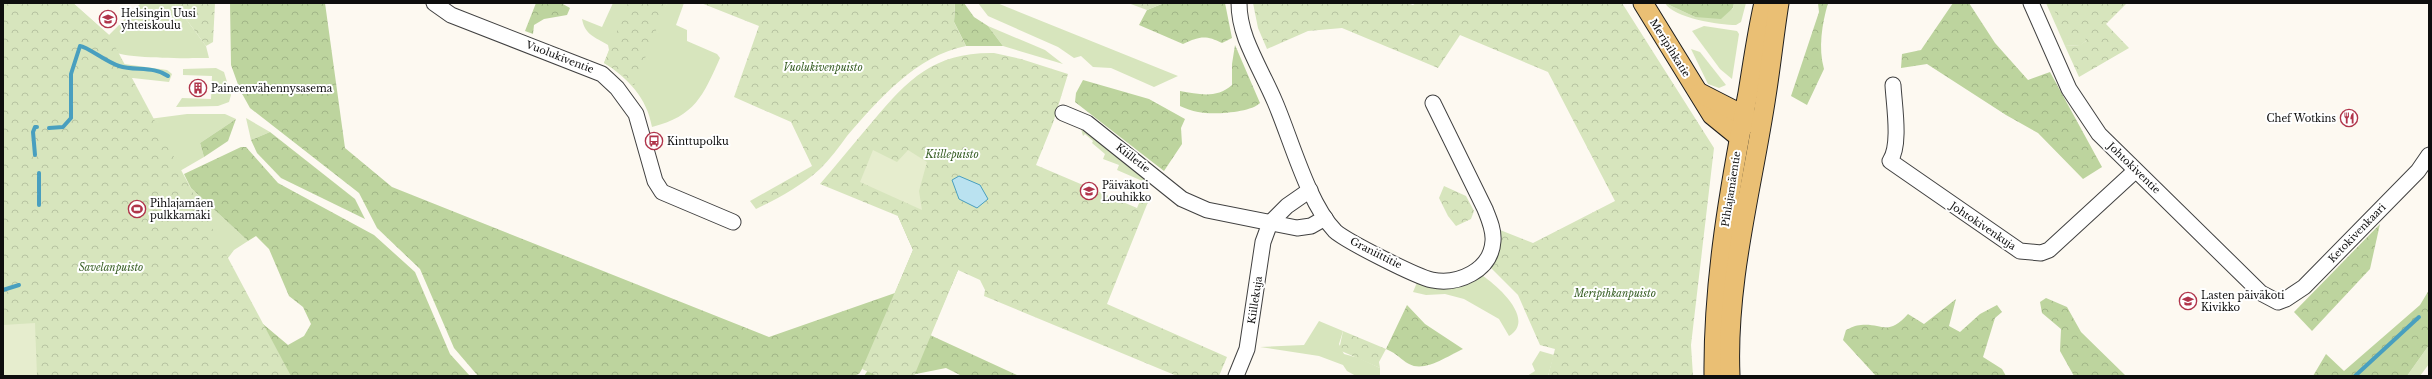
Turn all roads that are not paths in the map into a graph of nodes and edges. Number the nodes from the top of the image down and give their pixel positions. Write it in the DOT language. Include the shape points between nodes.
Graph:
graph roads {
  1 [pos="434,3"];
  2 [pos="1239,3"];
  3 [pos="1643,3"];
  4 [pos="1764,3"];
  5 [pos="1779,3"];
  6 [pos="2031,3"];
  7 [pos="1893,85"];
  8 [pos="1698,92"];
  9 [pos="1433,103"];
  10 [pos="1063,113"];
  11 [pos="1743,115"];
  12 [pos="1759,129"];
  13 [pos="1739,137"];
  14 [pos="2429,155"];
  15 [pos="2135,171"];
  16 [pos="1310,190"];
  17 [pos="1325,218"];
  18 [pos="733,222"];
  19 [pos="1270,223"];
  20 [pos="2278,302"];
  21 [pos="1236,376"];
  22 [pos="1714,376"];
  23 [pos="1730,376"];
  1 -- 18 [label="street, Vuolukiventie" via="451,15 602,74 617,88 636,114 655,181 662,192"];
  2 -- 16 [label="street, Graniittitie" via="1246,38 1275,101"];
  3 -- 8 [label="main road, Meripihkatie"];
  4 -- 11 [label="main road, Pihlajamäentie"];
  5 -- 12 [label="main road, Pihlajamäentie"];
  6 -- 15 [label="street, Johtokiventie" via="2069,89 2099,134"];
  7 -- 15 [label="street, Johtokivenkuja" via="1896,140 1890,161 2020,251 2041,253 2048,250"];
  8 -- 11 [label="main road"];
  8 -- 13 [label="main road, Meripihkatie" via="1717,120"];
  9 -- 17 [label="street, Graniittitie" via="1491,225 1493,242 1482,267 1471,275 1453,281 1431,280 1356,245 1336,231"];
  10 -- 19 [label="street, Kiilletie" via="1087,122 1191,204 1207,210"];
  11 -- 12 [label="main road"];
  11 -- 13 [label="main road, Pihlajamäentie"];
  12 -- 13 [label="main road"];
  12 -- 23 [label="main road, Pihlajamäentie" via="1730,318"];
  13 -- 22 [label="main road, Pihlajamäentie" via="1721,252 1715,315"];
  14 -- 20 [label="street, Ketokivenkaari" via="2418,171 2304,287"];
  15 -- 20 [label="street, Johtokiventie" via="2261,293"];
  16 -- 17 [label="street, Graniittitie"];
  16 -- 19 [label="street" via="1287,206"];
  17 -- 19 [label="street, Kiilletie" via="1311,226 1297,228"];
  19 -- 21 [label="street, Kiillekuja" via="1263,242 1247,349"];
}
